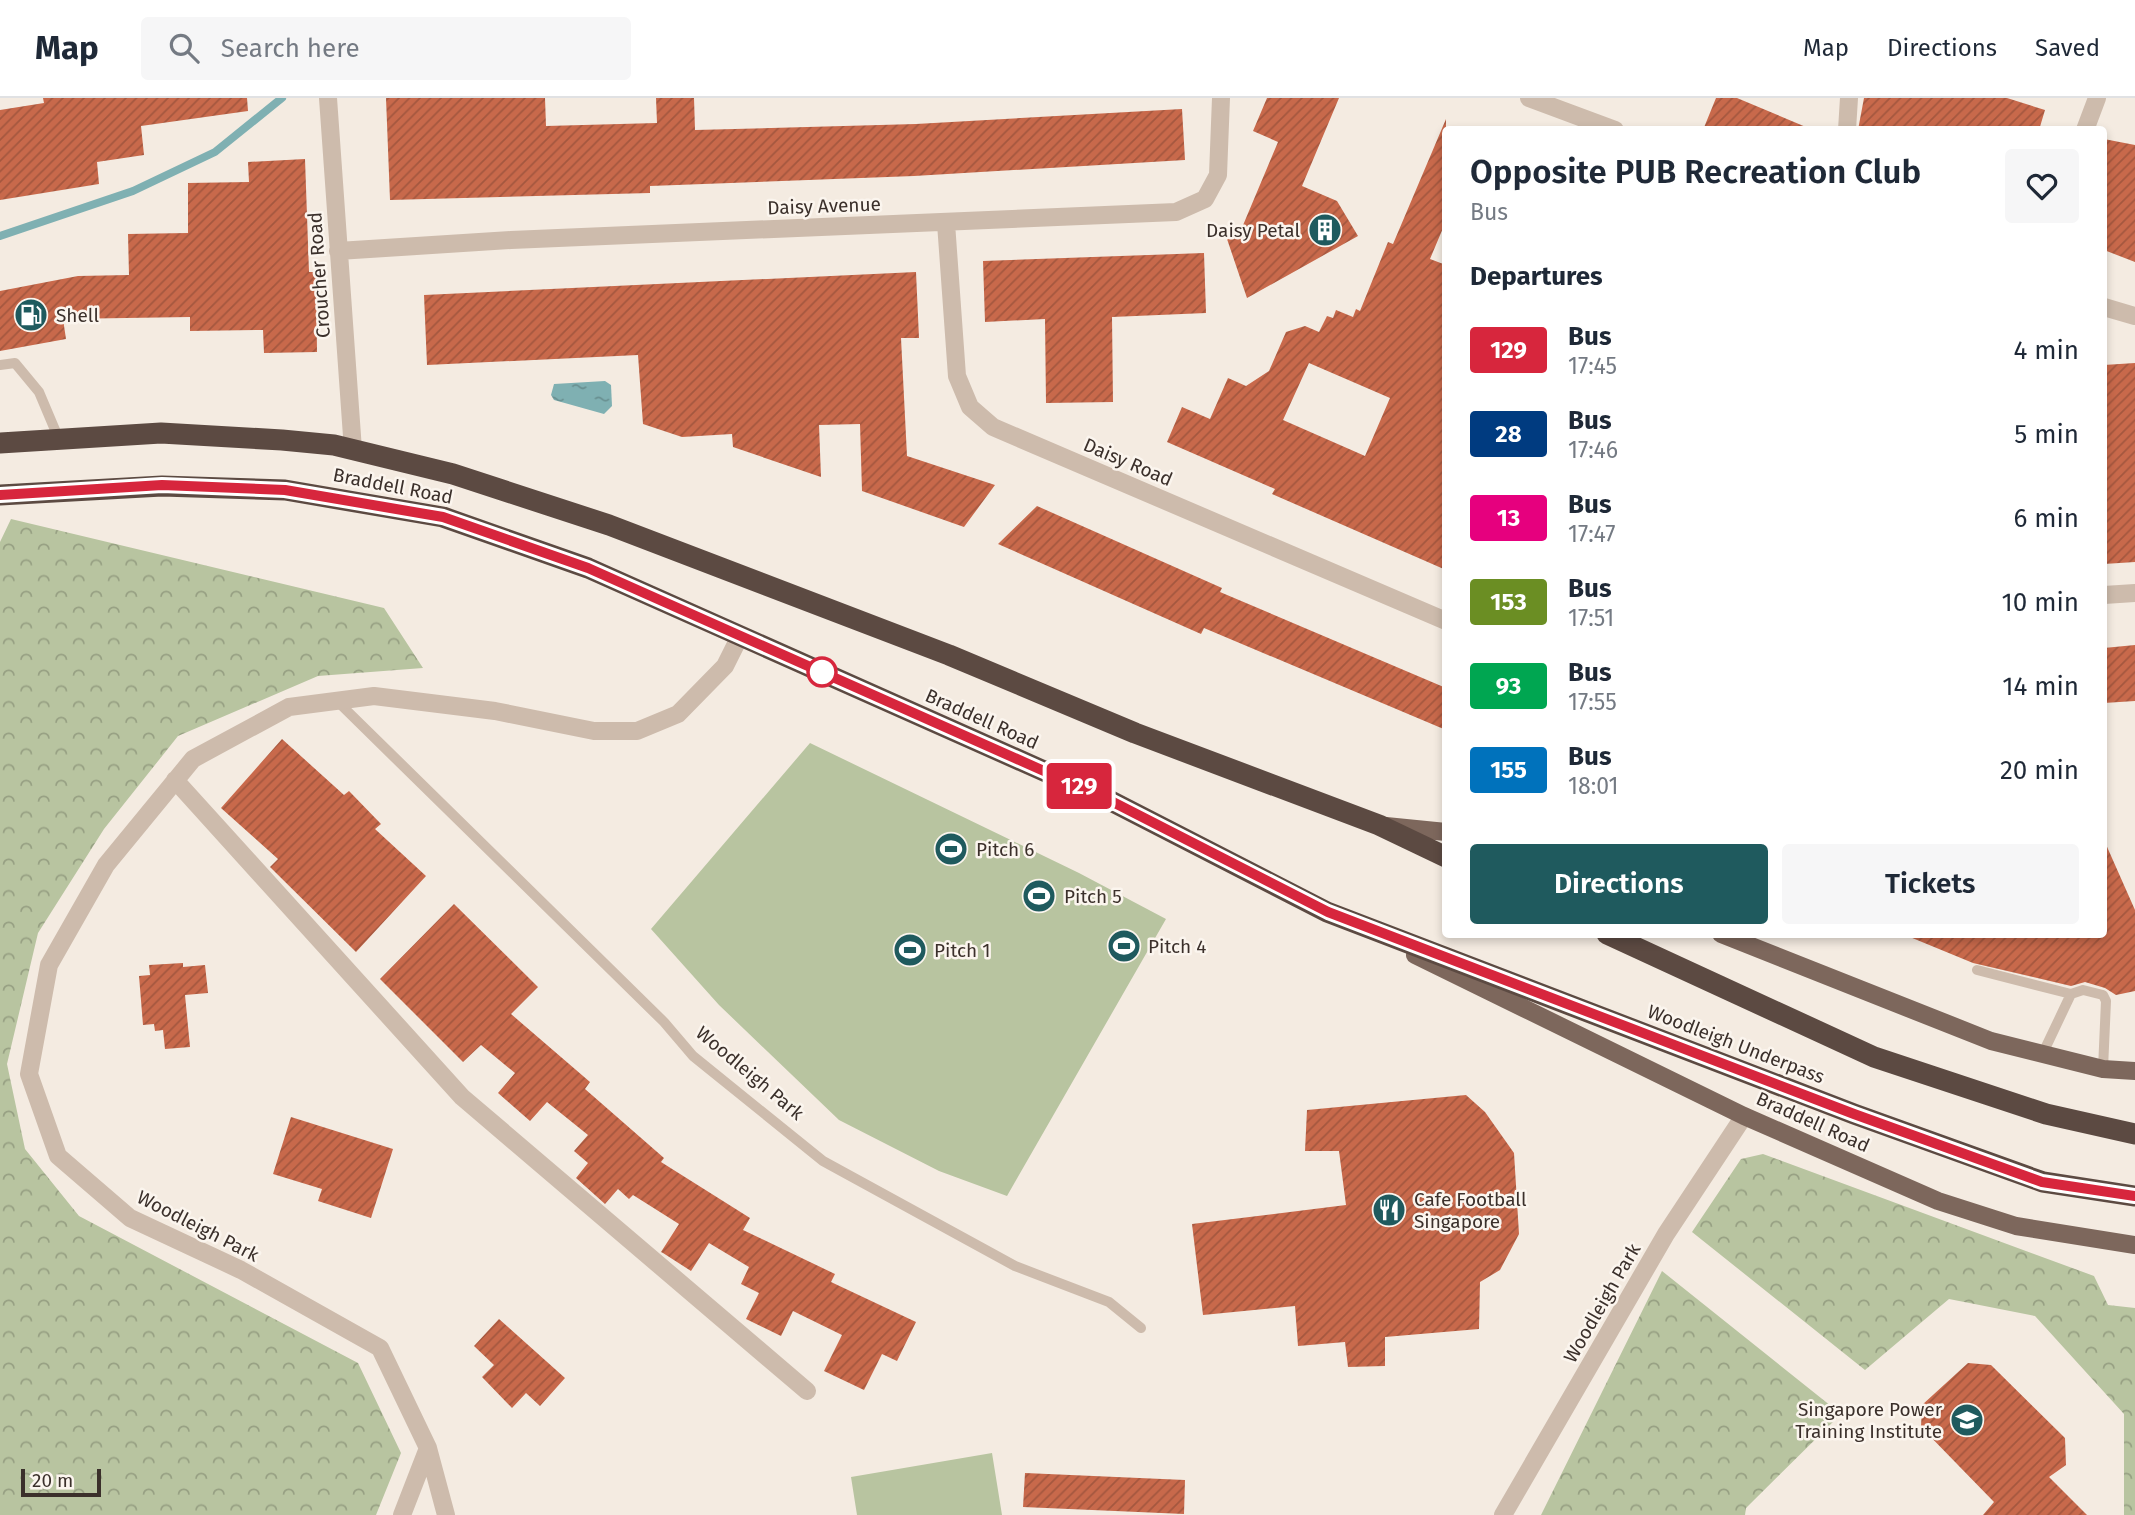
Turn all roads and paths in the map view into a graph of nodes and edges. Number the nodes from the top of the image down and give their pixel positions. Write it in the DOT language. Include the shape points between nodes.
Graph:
graph roads {
  1 [pos="328,98"];
  2 [pos="1221,98"];
  3 [pos="1529,98"];
  4 [pos="1849,98"];
  5 [pos="2096,98"];
  6 [pos="1604,126"];
  7 [pos="1847,126"];
  8 [pos="2086,126"];
  9 [pos="946,223"];
  10 [pos="338,251"];
  11 [pos="2107,308"];
  12 [pos="2135,316"];
  13 [pos="0,365"];
  14 [pos="58,438"];
  15 [pos="0,443"];
  16 [pos="353,450"];
  17 [pos="0,495"];
  18 [pos="2135,593"];
  19 [pos="2107,594"];
  20 [pos="1442,619"];
  21 [pos="740,636"];
  22 [pos="336,700"];
  23 [pos="175,780"];
  24 [pos="1379,825"];
  25 [pos="1442,832"];
  26 [pos="1442,855"];
  27 [pos="1328,912"];
  28 [pos="1616,938"];
  29 [pos="1731,938"];
  30 [pos="1977,970"];
  31 [pos="2071,994"];
  32 [pos="2043,1054"];
  33 [pos="2103,1069"];
  34 [pos="2135,1071"];
  35 [pos="1744,1116"];
  36 [pos="2135,1134"];
  37 [pos="2135,1196"];
  38 [pos="2135,1245"];
  39 [pos="1142,1328"];
  40 [pos="807,1391"];
  41 [pos="428,1448"];
  42 [pos="402,1515"];
  43 [pos="446,1515"];
  44 [pos="1503,1515"];
  1 -- 10 [label="street, Croucher Road"];
  2 -- 9 [label="street, Daisy Avenue" via="1218,175 1205,199 1176,212"];
  3 -- 6 [label="street"];
  4 -- 7 [label="street"];
  5 -- 8 [label="street"];
  9 -- 10 [label="street, Daisy Avenue"];
  9 -- 20 [label="street, Daisy Road" via="957,376 970,407 993,427"];
  10 -- 16 [label="street, Croucher Road"];
  11 -- 12 [label="street"];
  13 -- 14 [label="lane" via="15,363 39,392"];
  14 -- 15 [label="highway, Braddell Road"];
  14 -- 16 [label="highway, Braddell Road" via="161,433 282,440"];
  16 -- 24 [label="highway, Braddell Road" via="453,474 609,525"];
  17 -- 21 [label="highway, Braddell Road" via="162,485 285,490 366,502 443,517 588,568"];
  18 -- 19 [label="street"];
  21 -- 22 [label="street, Woodleigh Park" via="724,666 678,715 637,731 594,731 495,711 374,696"];
  21 -- 27 [label="highway, Braddell Road" via="1109,800"];
  22 -- 23 [label="street, Woodleigh Park" via="289,707 193,760"];
  22 -- 39 [label="lane, Woodleigh Park" via="664,1022 693,1056 823,1161 1015,1266 1109,1301"];
  23 -- 40 [label="street" via="462,1097"];
  23 -- 41 [label="street, Woodleigh Park" via="106,864 48,965 29,1074 58,1156 130,1218 241,1270 380,1348"];
  24 -- 25 [label="main road, Braddell Road"];
  24 -- 26 [label="highway"];
  27 -- 35 [label="main road, Braddell Road"];
  27 -- 37 [label="highway, Woodleigh Underpass" via="2042,1182"];
  28 -- 36 [label="highway, Woodleigh Underpass" via="1874,1057 2046,1114"];
  29 -- 32 [label="main road" via="1990,1041"];
  30 -- 31 [label="lane"];
  31 -- 32 [label="lane"];
  31 -- 33 [label="lane" via="2075,990 2092,992 2106,1001"];
  32 -- 33 [label="main road"];
  33 -- 34 [label="main road"];
  35 -- 38 [label="main road, Braddell Road" via="1938,1201 2016,1226"];
  35 -- 44 [label="street, Woodleigh Park" via="1666,1234"];
  41 -- 42 [label="street"];
  41 -- 43 [label="street, Woodleigh Park"];
}
